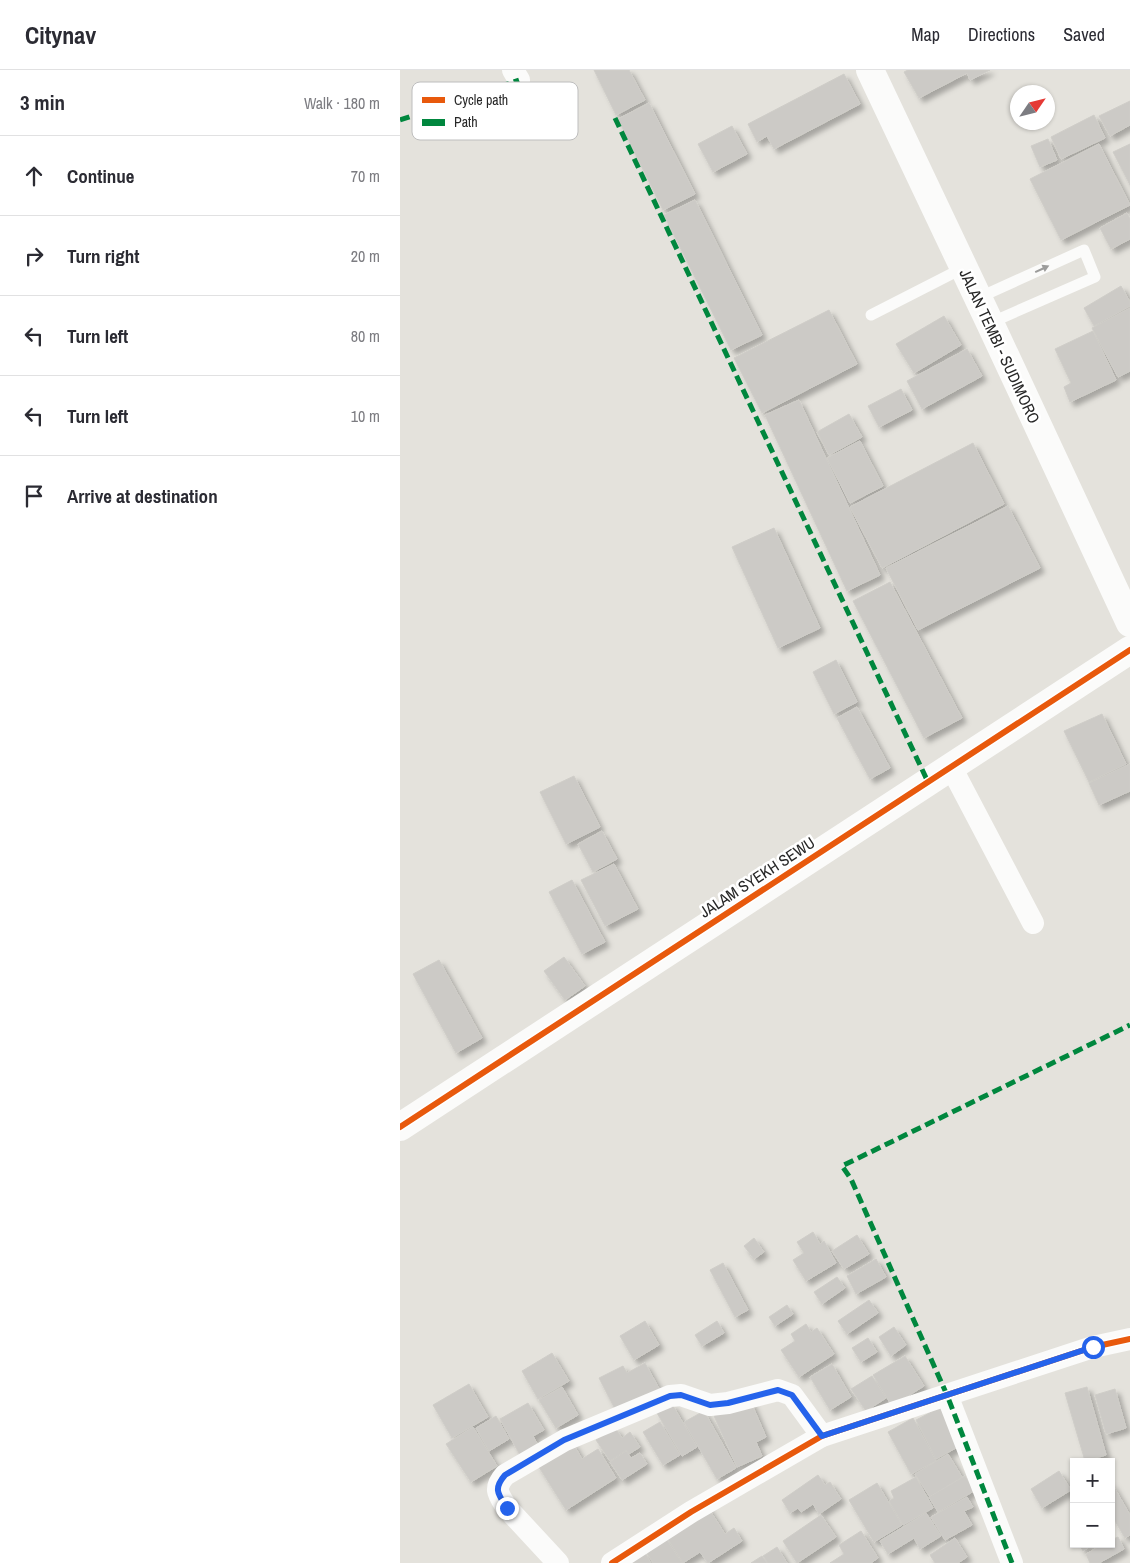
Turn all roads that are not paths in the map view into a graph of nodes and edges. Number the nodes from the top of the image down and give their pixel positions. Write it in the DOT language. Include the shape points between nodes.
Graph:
graph roads {
  1 [pos="870,70"];
  2 [pos="963,268"];
  3 [pos="978,298"];
  4 [pos="871,315"];
  5 [pos="990,323"];
  6 [pos="1130,623"];
  7 [pos="1130,650"];
  8 [pos="951,766"];
  9 [pos="1033,923"];
  10 [pos="400,1127"];
  11 [pos="1130,1339"];
  12 [pos="947,1395"];
  13 [pos="822,1436"];
  14 [pos="558,1563"];
  15 [pos="612,1563"];
  16 [pos="1012,1563"];
  1 -- 2 [label="street, JALAN TEMBI - SUDIMORO"];
  2 -- 3 [label="street, JALAN TEMBI - SUDIMORO"];
  2 -- 4 [label="lane"];
  3 -- 5 [label="street, JALAN TEMBI - SUDIMORO"];
  3 -- 5 [label="lane, one-way" via="1084,250 1095,277"];
  5 -- 6 [label="street, JALAN TEMBI - SUDIMORO"];
  7 -- 8 [label="street, JALAM SYEKH SEWU"];
  8 -- 9 [label="street"];
  8 -- 10 [label="street, JALAM SYEKH SEWU"];
  11 -- 12 [label="street" via="1093,1347"];
  12 -- 13 [label="street"];
  12 -- 16 [label="street"];
  13 -- 14 [label="street" via="792,1395 778,1390 710,1405 681,1395 670,1396 564,1440 505,1475 497,1488 507,1508"];
  13 -- 15 [label="street" via="691,1512"];
}
